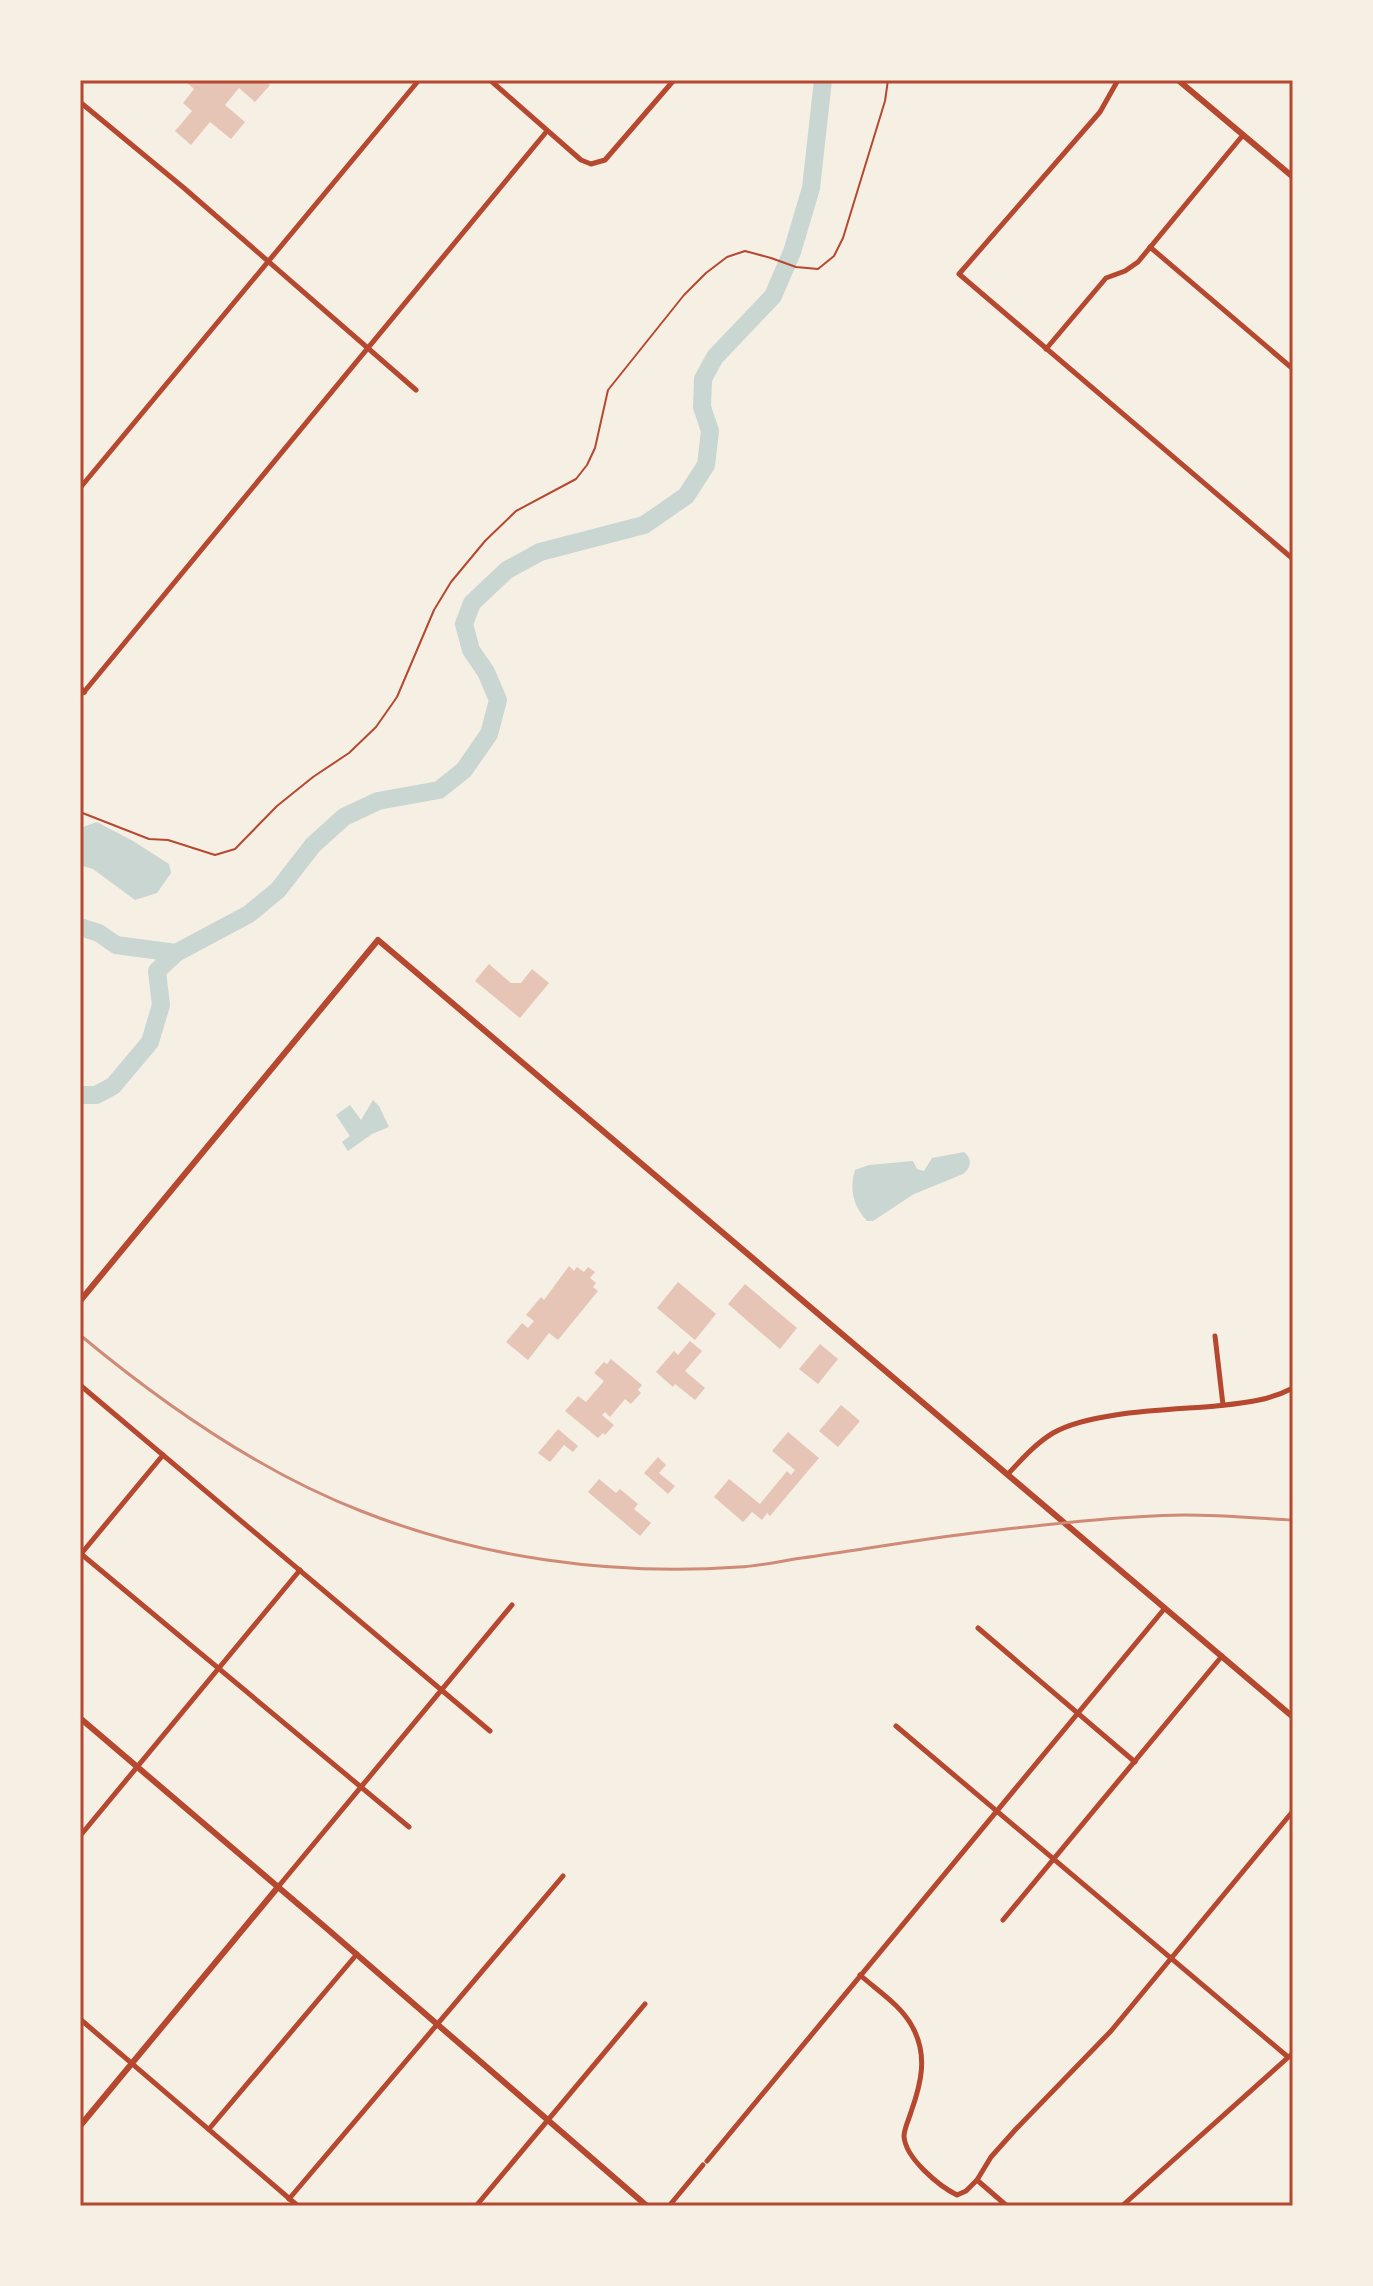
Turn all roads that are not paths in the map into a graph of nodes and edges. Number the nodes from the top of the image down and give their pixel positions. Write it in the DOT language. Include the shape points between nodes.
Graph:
graph roads {
  1 [pos="419,80"];
  2 [pos="490,80"];
  3 [pos="674,80"];
  4 [pos="1118,80"];
  5 [pos="1178,80"];
  6 [pos="80,102"];
  7 [pos="547,131"];
  8 [pos="1243,135"];
  9 [pos="1293,177"];
  10 [pos="1150,247"];
  11 [pos="268,261"];
  12 [pos="367,348"];
  13 [pos="1046,349"];
  14 [pos="1293,369"];
  15 [pos="416,390"];
  16 [pos="80,488"];
  17 [pos="1293,559"];
  18 [pos="82,690"];
  19 [pos="80,1301"];
  20 [pos="1215,1336"];
  21 [pos="80,1385"];
  22 [pos="1293,1388"];
  23 [pos="1223,1405"];
  24 [pos="163,1455"];
  25 [pos="1008,1474"];
  26 [pos="80,1554"];
  27 [pos="300,1570"];
  28 [pos="512,1605"];
  29 [pos="1165,1608"];
  30 [pos="978,1628"];
  31 [pos="1222,1656"];
  32 [pos="218,1668"];
  33 [pos="441,1690"];
  34 [pos="1077,1713"];
  35 [pos="1293,1717"];
  36 [pos="80,1718"];
  37 [pos="896,1726"];
  38 [pos="490,1731"];
  39 [pos="1135,1762"];
  40 [pos="137,1766"];
  41 [pos="361,1787"];
  42 [pos="996,1811"];
  43 [pos="1293,1811"];
  44 [pos="409,1827"];
  45 [pos="80,1836"];
  46 [pos="1054,1860"];
  47 [pos="563,1876"];
  48 [pos="278,1887"];
  49 [pos="1003,1920"];
  50 [pos="357,1954"];
  51 [pos="1171,1959"];
  52 [pos="860,1975"];
  53 [pos="645,2004"];
  54 [pos="80,2019"];
  55 [pos="437,2024"];
  56 [pos="1290,2055"];
  57 [pos="132,2063"];
  58 [pos="547,2119"];
  59 [pos="80,2126"];
  60 [pos="209,2129"];
  61 [pos="977,2180"];
  62 [pos="289,2199"];
  63 [pos="298,2206"];
  64 [pos="476,2206"];
  65 [pos="647,2206"];
  66 [pos="669,2206"];
  67 [pos="1007,2206"];
  68 [pos="1122,2206"];
  1 -- 11 [label="street"];
  2 -- 7 [label="street"];
  3 -- 7 [label="street" via="597,164 581,160"];
  4 -- 13 [label="street" via="1100,112 959,274"];
  5 -- 8 [label="street"];
  6 -- 11 [label="street"];
  7 -- 12 [label="street"];
  8 -- 9 [label="street"];
  8 -- 10 [label="street"];
  10 -- 13 [label="street" via="1138,262 1106,278"];
  10 -- 14 [label="street"];
  11 -- 12 [label="street"];
  11 -- 16 [label="street"];
  12 -- 15 [label="street"];
  12 -- 18 [label="street"];
  13 -- 17 [label="street"];
  19 -- 25 [label="street" via="378,940"];
  20 -- 23 [label="street"];
  21 -- 24 [label="street"];
  22 -- 23 [label="street" via="1264,1401"];
  23 -- 25 [label="street" via="1076,1423 1030,1449"];
  24 -- 26 [label="street"];
  24 -- 27 [label="street"];
  25 -- 29 [label="street"];
  26 -- 32 [label="street"];
  27 -- 32 [label="street"];
  27 -- 33 [label="street"];
  28 -- 33 [label="street"];
  29 -- 31 [label="street"];
  29 -- 34 [label="street"];
  30 -- 34 [label="street"];
  31 -- 35 [label="street"];
  31 -- 39 [label="street"];
  32 -- 40 [label="street"];
  32 -- 41 [label="street"];
  33 -- 38 [label="street"];
  33 -- 41 [label="street"];
  34 -- 39 [label="street"];
  34 -- 42 [label="street"];
  36 -- 40 [label="street"];
  37 -- 42 [label="street"];
  39 -- 46 [label="street"];
  40 -- 45 [label="street"];
  40 -- 48 [label="street"];
  41 -- 44 [label="street"];
  41 -- 48 [label="street"];
  42 -- 46 [label="street"];
  42 -- 52 [label="street"];
  43 -- 51 [label="street"];
  46 -- 49 [label="street"];
  46 -- 51 [label="street"];
  47 -- 55 [label="street"];
  48 -- 50 [label="street"];
  48 -- 57 [label="street"];
  50 -- 55 [label="street"];
  50 -- 60 [label="street"];
  51 -- 56 [label="street"];
  51 -- 61 [label="street" via="1111,2031 991,2157"];
  52 -- 61 [label="street" via="900,2009 920,2045 920,2088 904,2135 908,2150 957,2195"];
  52 -- 66 [label="street"];
  53 -- 58 [label="street"];
  54 -- 57 [label="street"];
  55 -- 58 [label="street"];
  55 -- 62 [label="street"];
  56 -- 68 [label="street"];
  57 -- 59 [label="street"];
  57 -- 60 [label="street"];
  58 -- 64 [label="street"];
  58 -- 65 [label="street"];
  60 -- 62 [label="street"];
  61 -- 67 [label="street"];
  62 -- 63 [label="street"];
}
